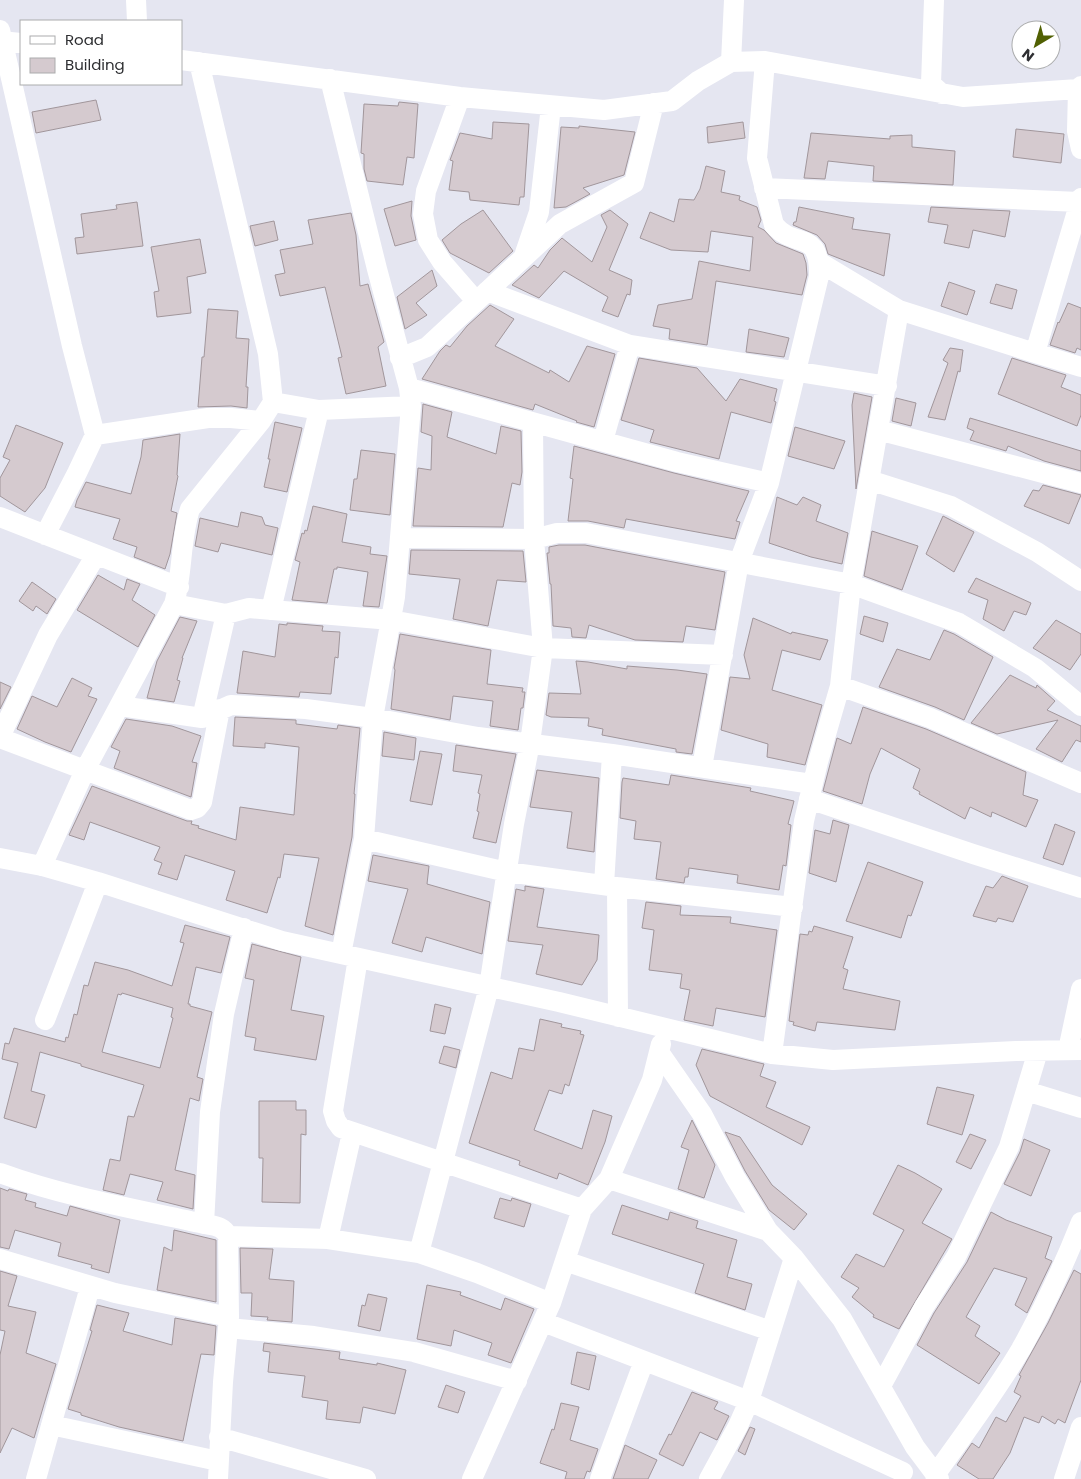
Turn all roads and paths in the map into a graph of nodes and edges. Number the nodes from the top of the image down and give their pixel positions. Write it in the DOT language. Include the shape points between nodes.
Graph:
graph roads {
  1 [pos="136,0"];
  2 [pos="734,0"];
  3 [pos="934,0"];
  4 [pos="137,20"];
  5 [pos="0,37"];
  6 [pos="20,43"];
  7 [pos="190,61"];
  8 [pos="765,61"];
  9 [pos="731,62"];
  10 [pos="330,79"];
  11 [pos="1079,88"];
  12 [pos="942,94"];
  13 [pos="460,97"];
  14 [pos="654,103"];
  15 [pos="551,106"];
  16 [pos="1081,149"];
  17 [pos="764,188"];
  18 [pos="1080,200"];
  19 [pos="524,256"];
  20 [pos="819,262"];
  21 [pos="482,296"];
  22 [pos="899,310"];
  23 [pos="630,345"];
  24 [pos="1034,353"];
  25 [pos="400,358"];
  26 [pos="1081,367"];
  27 [pos="795,371"];
  28 [pos="887,386"];
  29 [pos="410,397"];
  30 [pos="273,402"];
  31 [pos="319,410"];
  32 [pos="261,421"];
  33 [pos="533,423"];
  34 [pos="878,430"];
  35 [pos="95,434"];
  36 [pos="603,441"];
  37 [pos="869,480"];
  38 [pos="769,483"];
  39 [pos="1081,483"];
  40 [pos="0,517"];
  41 [pos="45,535"];
  42 [pos="400,538"];
  43 [pos="534,540"];
  44 [pos="96,555"];
  45 [pos="739,562"];
  46 [pos="1081,582"];
  47 [pos="851,584"];
  48 [pos="176,595"];
  49 [pos="271,610"];
  50 [pos="226,614"];
  51 [pos="391,620"];
  52 [pos="543,648"];
  53 [pos="723,655"];
  54 [pos="840,686"];
  55 [pos="120,706"];
  56 [pos="1081,706"];
  57 [pos="211,713"];
  58 [pos="373,718"];
  59 [pos="0,738"];
  60 [pos="530,743"];
  61 [pos="612,754"];
  62 [pos="702,767"];
  63 [pos="85,770"];
  64 [pos="1081,783"];
  65 [pos="811,792"];
  66 [pos="364,839"];
  67 [pos="0,858"];
  68 [pos="42,866"];
  69 [pos="507,872"];
  70 [pos="98,882"];
  71 [pos="610,886"];
  72 [pos="1081,888"];
  73 [pos="793,907"];
  74 [pos="244,928"];
  75 [pos="349,956"];
  76 [pos="489,987"];
  77 [pos="1081,988"];
  78 [pos="618,1017"];
  79 [pos="45,1020"];
  80 [pos="664,1027"];
  81 [pos="1074,1050"];
  82 [pos="1038,1051"];
  83 [pos="659,1052"];
  84 [pos="772,1054"];
  85 [pos="1026,1091"];
  86 [pos="1081,1108"];
  87 [pos="352,1133"];
  88 [pos="443,1163"];
  89 [pos="0,1173"];
  90 [pos="608,1179"];
  91 [pos="582,1209"];
  92 [pos="1081,1222"];
  93 [pos="204,1224"];
  94 [pos="768,1231"];
  95 [pos="228,1236"];
  96 [pos="328,1239"];
  97 [pos="419,1253"];
  98 [pos="794,1258"];
  99 [pos="0,1259"];
  100 [pos="565,1261"];
  101 [pos="90,1287"];
  102 [pos="551,1303"];
  103 [pos="229,1322"];
  104 [pos="543,1322"];
  105 [pos="771,1331"];
  106 [pos="644,1361"];
  107 [pos="517,1381"];
  108 [pos="881,1386"];
  109 [pos="749,1401"];
  110 [pos="51,1425"];
  111 [pos="1081,1427"];
  112 [pos="219,1437"];
  113 [pos="915,1447"];
  114 [pos="218,1470"];
  115 [pos="902,1476"];
  116 [pos="937,1477"];
  117 [pos="36,1479"];
  118 [pos="366,1479"];
  119 [pos="472,1479"];
  120 [pos="600,1479"];
  121 [pos="710,1479"];
  122 [pos="1064,1479"];
  1 -- 4 [label="street"];
  2 -- 9 [label="street"];
  3 -- 12 [label="street" via="931,84"];
  5 -- 6 [label="street"];
  5 -- 35 [label="street"];
  7 -- 10 [label="street"];
  7 -- 30 [label="street" via="268,354"];
  8 -- 9 [label="street"];
  8 -- 12 [label="street"];
  8 -- 17 [label="street" via="757,158"];
  9 -- 14 [label="street" via="672,101"];
  10 -- 13 [label="street"];
  10 -- 25 [label="street"];
  11 -- 12 [label="street" via="964,97"];
  11 -- 16 [label="street" via="1077,132"];
  13 -- 15 [label="street"];
  13 -- 21 [label="street" via="426,191 423,214 428,240 442,262"];
  14 -- 15 [label="street" via="604,110"];
  14 -- 19 [label="street" via="634,183 560,224"];
  15 -- 19 [label="street" via="539,212"];
  17 -- 18 [label="street"];
  17 -- 20 [label="street" via="774,225 779,231 807,241 816,250"];
  18 -- 24 [label="street"];
  19 -- 21 [label="street"];
  20 -- 22 [label="street"];
  20 -- 27 [label="street" via="809,323"];
  21 -- 23 [label="street"];
  21 -- 25 [label="street" via="427,347"];
  22 -- 24 [label="street"];
  22 -- 28 [label="street"];
  23 -- 27 [label="street"];
  23 -- 36 [label="street"];
  24 -- 26 [label="street"];
  25 -- 29 [label="street"];
  27 -- 28 [label="street"];
  27 -- 38 [label="street"];
  28 -- 34 [label="street"];
  29 -- 31 [label="street"];
  29 -- 33 [label="street"];
  29 -- 42 [label="street"];
  30 -- 31 [label="street"];
  30 -- 32 [label="street"];
  31 -- 49 [label="street"];
  32 -- 35 [label="street" via="208,418"];
  32 -- 48 [label="street" via="190,509 184,526"];
  33 -- 36 [label="street"];
  33 -- 43 [label="street"];
  34 -- 37 [label="street"];
  34 -- 39 [label="street"];
  35 -- 41 [label="street"];
  36 -- 38 [label="street"];
  37 -- 46 [label="street" via="951,506 1037,552"];
  37 -- 47 [label="street"];
  38 -- 45 [label="street"];
  40 -- 41 [label="street"];
  41 -- 44 [label="street"];
  42 -- 43 [label="street"];
  42 -- 51 [label="street"];
  43 -- 45 [label="street" via="557,533 586,533"];
  43 -- 52 [label="street"];
  44 -- 48 [label="street"];
  44 -- 59 [label="street" via="48,635"];
  45 -- 47 [label="street"];
  45 -- 53 [label="street"];
  47 -- 54 [label="street"];
  47 -- 56 [label="street" via="959,623 1035,668"];
  48 -- 50 [label="street"];
  48 -- 55 [label="street"];
  49 -- 50 [label="street" via="249,608"];
  49 -- 51 [label="street"];
  50 -- 57 [label="street"];
  51 -- 52 [label="street"];
  51 -- 58 [label="street"];
  52 -- 53 [label="street"];
  52 -- 60 [label="street"];
  53 -- 62 [label="street"];
  54 -- 64 [label="street" via="930,718"];
  54 -- 65 [label="street"];
  55 -- 57 [label="street"];
  55 -- 63 [label="street"];
  57 -- 58 [label="street" via="231,705 306,709"];
  57 -- 63 [label="street" via="202,802 197,808 191,810"];
  58 -- 60 [label="street"];
  58 -- 66 [label="street"];
  59 -- 63 [label="street"];
  60 -- 61 [label="street"];
  60 -- 69 [label="street"];
  61 -- 62 [label="street"];
  61 -- 71 [label="street"];
  62 -- 65 [label="street"];
  63 -- 68 [label="street"];
  65 -- 72 [label="street" via="973,854"];
  65 -- 73 [label="street"];
  66 -- 69 [label="street"];
  66 -- 75 [label="street"];
  67 -- 68 [label="street"];
  68 -- 70 [label="street"];
  69 -- 71 [label="street"];
  69 -- 76 [label="street"];
  70 -- 74 [label="street"];
  70 -- 79 [label="street"];
  71 -- 73 [label="street"];
  71 -- 78 [label="street"];
  73 -- 84 [label="street"];
  74 -- 75 [label="street" via="282,941"];
  74 -- 93 [label="street" via="224,1014 210,1112"];
  75 -- 76 [label="street"];
  75 -- 87 [label="street" via="333,1111 341,1128"];
  76 -- 78 [label="street"];
  76 -- 88 [label="street"];
  77 -- 81 [label="street"];
  78 -- 80 [label="street"];
  80 -- 83 [label="street"];
  80 -- 84 [label="street"];
  81 -- 82 [label="street"];
  82 -- 84 [label="street" via="833,1060"];
  82 -- 85 [label="street"];
  83 -- 90 [label="street" via="652,1080"];
  83 -- 94 [label="street" via="702,1114 734,1176"];
  85 -- 86 [label="street"];
  85 -- 108 [label="street" via="1009,1147 956,1257"];
  87 -- 88 [label="street"];
  87 -- 96 [label="street"];
  88 -- 91 [label="street"];
  88 -- 97 [label="street"];
  89 -- 93 [label="street" via="93,1200"];
  90 -- 91 [label="street"];
  90 -- 94 [label="street"];
  91 -- 100 [label="street"];
  92 -- 116 [label="street" via="1021,1349"];
  93 -- 95 [label="street" via="225,1230"];
  94 -- 98 [label="street"];
  95 -- 96 [label="street"];
  95 -- 103 [label="street"];
  96 -- 97 [label="street"];
  97 -- 102 [label="street"];
  98 -- 105 [label="street"];
  98 -- 108 [label="street" via="842,1319"];
  99 -- 101 [label="street"];
  100 -- 102 [label="street"];
  100 -- 105 [label="street"];
  101 -- 103 [label="street"];
  101 -- 110 [label="street"];
  102 -- 104 [label="street"];
  103 -- 107 [label="street" via="414,1352"];
  103 -- 112 [label="street"];
  104 -- 106 [label="street"];
  104 -- 107 [label="street"];
  105 -- 109 [label="street"];
  106 -- 109 [label="street"];
  106 -- 120 [label="street"];
  107 -- 119 [label="street"];
  108 -- 113 [label="street"];
  109 -- 115 [label="street"];
  109 -- 121 [label="street"];
  110 -- 114 [label="street"];
  110 -- 117 [label="street"];
  111 -- 122 [label="street"];
  112 -- 114 [label="street"];
  112 -- 118 [label="street"];
  113 -- 115 [label="street"];
  113 -- 116 [label="street"];
}
